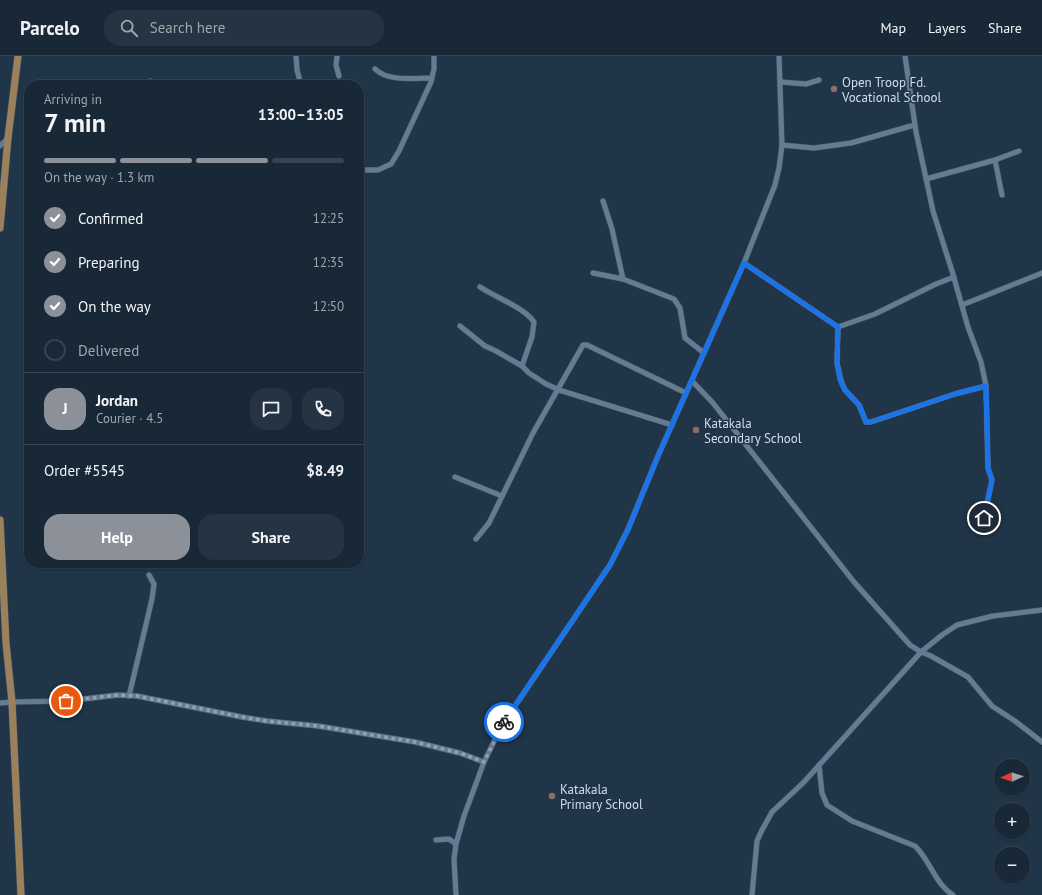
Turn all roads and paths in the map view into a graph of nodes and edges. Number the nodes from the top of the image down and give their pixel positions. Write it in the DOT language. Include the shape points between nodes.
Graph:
graph roads {
  1 [pos="18,56"];
  2 [pos="296,56"];
  3 [pos="336,56"];
  4 [pos="434,56"];
  5 [pos="780,56"];
  6 [pos="906,56"];
  7 [pos="375,69"];
  8 [pos="339,76"];
  9 [pos="432,78"];
  10 [pos="300,80"];
  11 [pos="820,80"];
  12 [pos="781,82"];
  13 [pos="911,126"];
  14 [pos="8,138"];
  15 [pos="782,145"];
  16 [pos="0,146"];
  17 [pos="1019,151"];
  18 [pos="995,160"];
  19 [pos="364,170"];
  20 [pos="926,179"];
  21 [pos="1002,195"];
  22 [pos="602,201"];
  23 [pos="0,228"];
  24 [pos="744,263"];
  25 [pos="593,273"];
  26 [pos="1042,273"];
  27 [pos="954,277"];
  28 [pos="623,278"];
  29 [pos="480,287"];
  30 [pos="962,305"];
  31 [pos="460,326"];
  32 [pos="838,327"];
  33 [pos="704,353"];
  34 [pos="522,366"];
  35 [pos="692,381"];
  36 [pos="986,386"];
  37 [pos="558,390"];
  38 [pos="686,393"];
  39 [pos="672,425"];
  40 [pos="455,477"];
  41 [pos="502,496"];
  42 [pos="984,518"];
  43 [pos="0,520"];
  44 [pos="476,539"];
  45 [pos="149,575"];
  46 [pos="1042,610"];
  47 [pos="3,643"];
  48 [pos="921,652"];
  49 [pos="129,696"];
  50 [pos="12,702"];
  51 [pos="0,703"];
  52 [pos="1042,742"];
  53 [pos="484,762"];
  54 [pos="819,765"];
  55 [pos="436,840"];
  56 [pos="456,844"];
  57 [pos="21,895"];
  58 [pos="456,895"];
  59 [pos="752,895"];
  60 [pos="953,895"];
  1 -- 14 [label="main road"];
  2 -- 10 [label="street"];
  3 -- 8 [label="street"];
  4 -- 9 [label="street"];
  5 -- 12 [label="street"];
  6 -- 20 [label="street" via="916,132"];
  7 -- 9 [label="street" via="381,75"];
  9 -- 19 [label="street" via="391,164 378,170"];
  11 -- 12 [label="street" via="806,84"];
  12 -- 15 [label="street"];
  13 -- 15 [label="street" via="851,143 814,148"];
  14 -- 16 [label="street"];
  14 -- 23 [label="main road"];
  15 -- 24 [label="street" via="775,185"];
  17 -- 18 [label="street"];
  18 -- 20 [label="street"];
  18 -- 21 [label="street"];
  20 -- 27 [label="street" via="933,211"];
  22 -- 28 [label="street" via="612,229"];
  24 -- 32 [label="street"];
  24 -- 33 [label="street"];
  25 -- 28 [label="street"];
  26 -- 30 [label="street"];
  27 -- 30 [label="street"];
  27 -- 32 [label="street" via="876,314"];
  28 -- 33 [label="street" via="674,299 680,308 685,338"];
  29 -- 34 [label="street" via="530,315 534,322 532,337"];
  30 -- 36 [label="street" via="981,362"];
  31 -- 34 [label="street" via="485,346"];
  32 -- 36 [label="street" via="837,363 840,380 845,390 859,405 866,422"];
  33 -- 35 [label="street"];
  34 -- 37 [label="street"];
  35 -- 38 [label="street"];
  35 -- 48 [label="street" via="713,403 854,582 910,645"];
  36 -- 42 [label="street" via="988,468 992,480"];
  37 -- 38 [label="street" via="584,344"];
  37 -- 39 [label="street"];
  37 -- 41 [label="street" via="533,433"];
  38 -- 39 [label="street"];
  39 -- 53 [label="street" via="628,530 610,565 501,727"];
  40 -- 41 [label="street"];
  41 -- 44 [label="street" via="489,523"];
  43 -- 47 [label="main road"];
  45 -- 49 [label="street" via="154,584 152,599"];
  46 -- 48 [label="street" via="993,616 957,625"];
  47 -- 50 [label="main road"];
  48 -- 52 [label="street" via="968,677 992,706"];
  48 -- 54 [label="street"];
  49 -- 50 [label="street"];
  49 -- 53 [label="street" via="266,721 318,726 415,742"];
  50 -- 51 [label="street"];
  50 -- 57 [label="main road"];
  53 -- 56 [label="street"];
  54 -- 59 [label="street" via="772,812 761,832 757,841"];
  54 -- 60 [label="street" via="822,793 827,805 852,821 915,846 944,887"];
  55 -- 56 [label="street" via="449,839"];
  56 -- 58 [label="street"];
}
